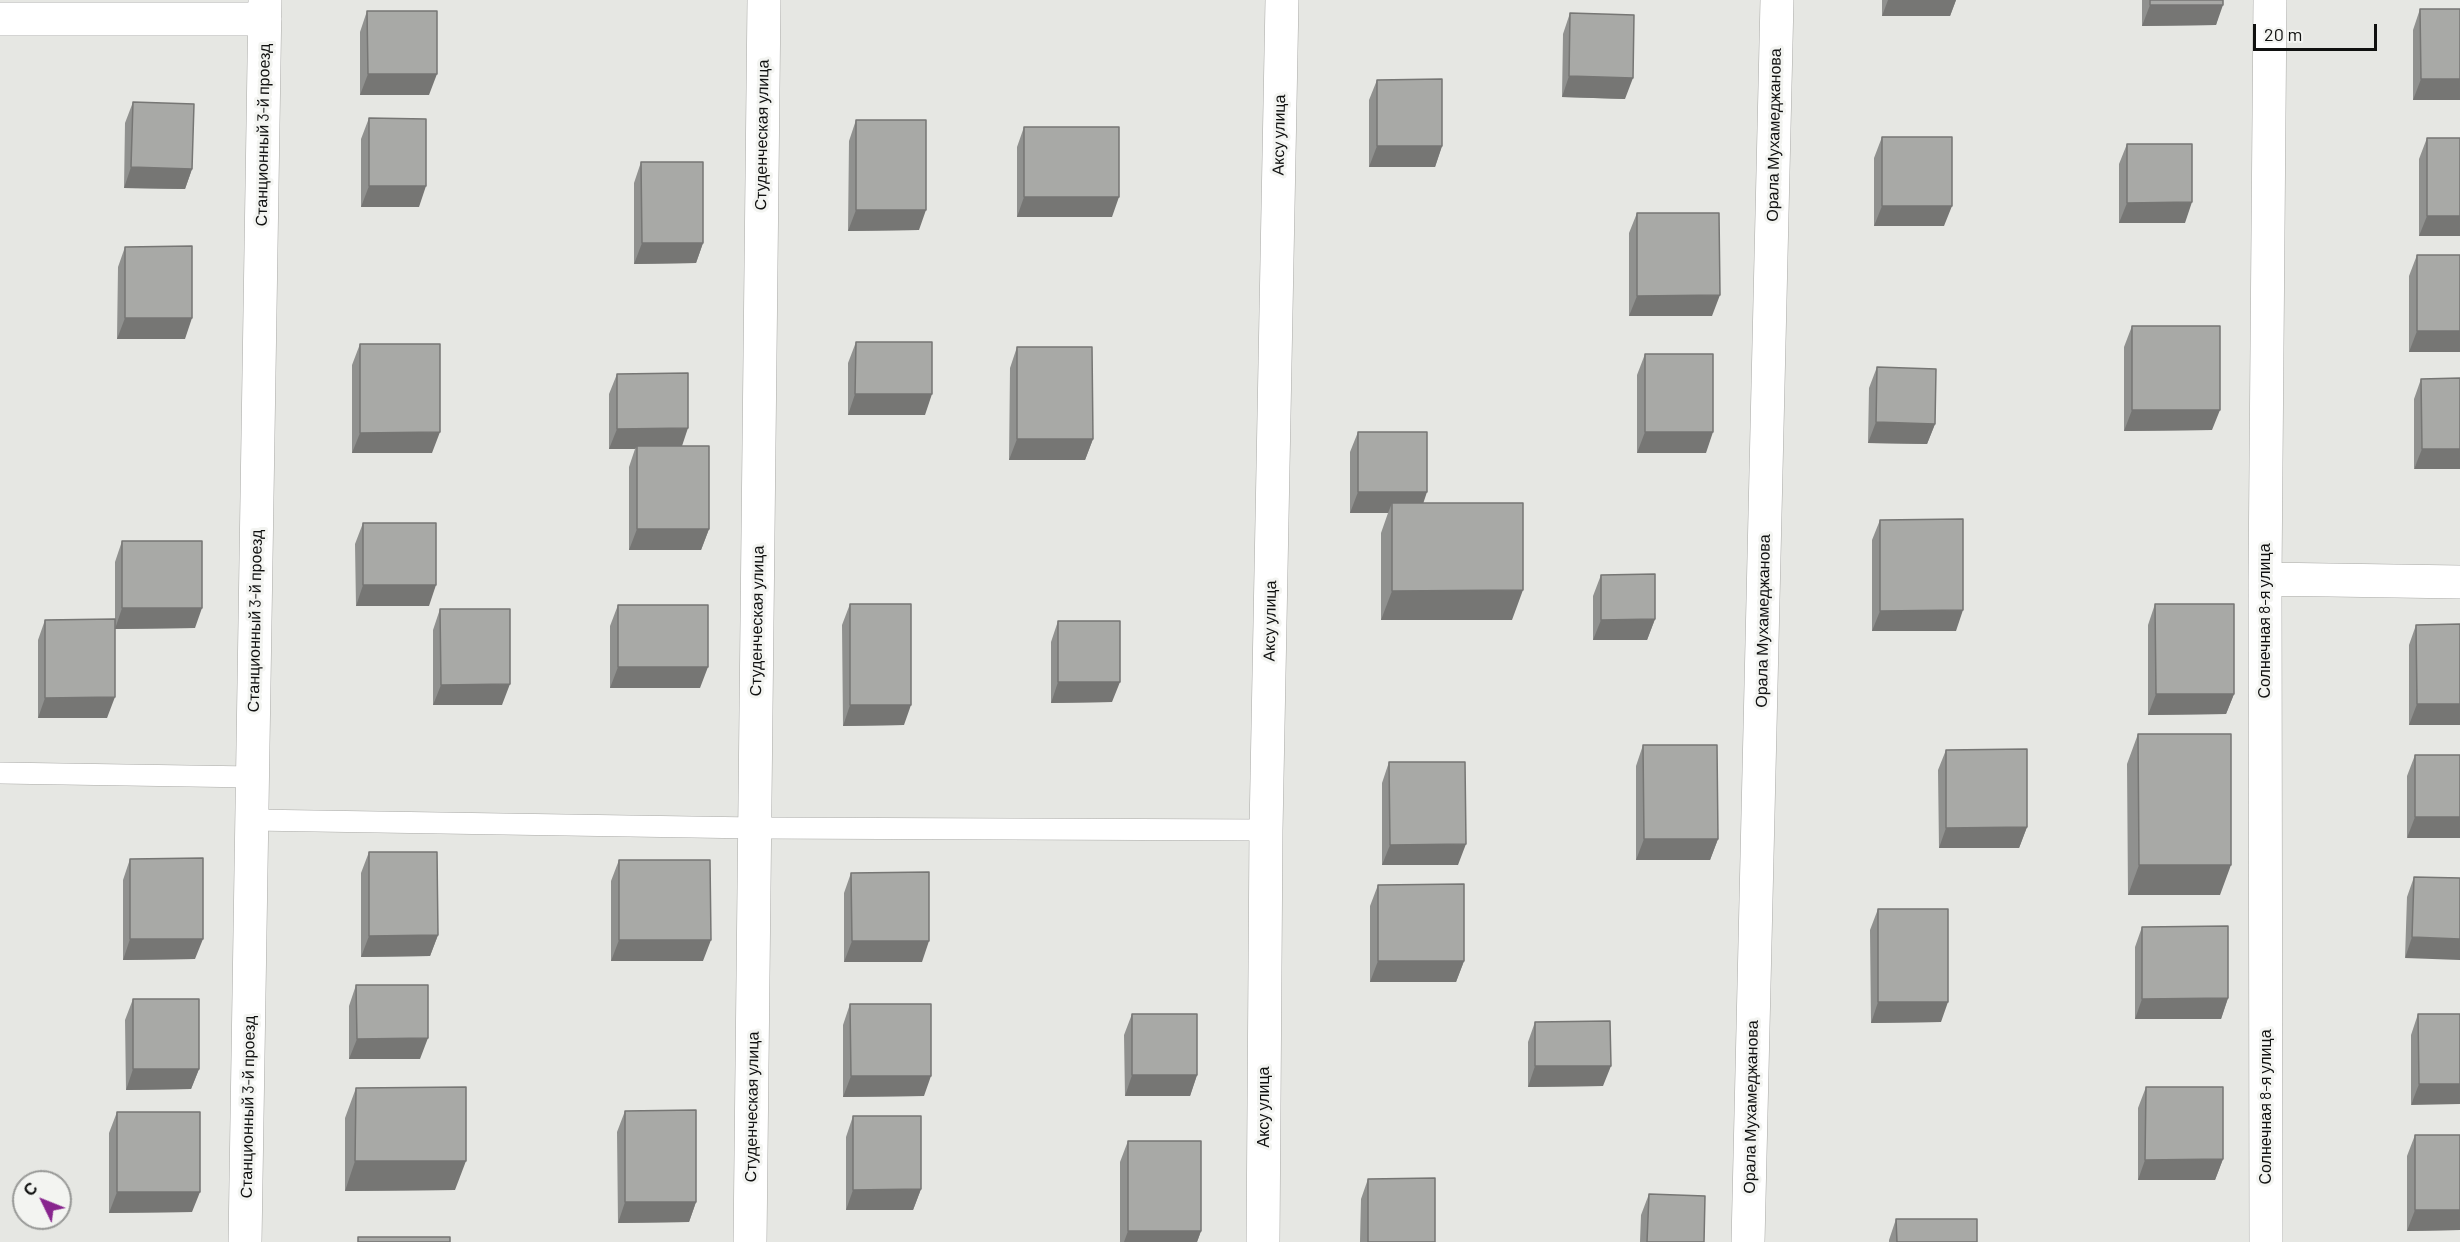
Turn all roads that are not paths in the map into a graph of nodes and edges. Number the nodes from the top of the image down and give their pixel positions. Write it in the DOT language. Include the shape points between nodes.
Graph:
graph roads {
  1 [pos="764,0"];
  2 [pos="1282,0"];
  3 [pos="1777,0"];
  4 [pos="2271,0"];
  5 [pos="265,10"];
  6 [pos="0,19"];
  7 [pos="2265,579"];
  8 [pos="2460,582"];
  9 [pos="0,773"];
  10 [pos="253,777"];
  11 [pos="252,820"];
  12 [pos="755,828"];
  13 [pos="1266,830"];
  14 [pos="245,1242"];
  15 [pos="750,1242"];
  16 [pos="1263,1242"];
  17 [pos="1748,1242"];
  18 [pos="2266,1242"];
  1 -- 12 [label="street, Студенческая улица"];
  2 -- 13 [label="street, Аксу улица"];
  3 -- 17 [label="street, Орала Мухамеджанова"];
  4 -- 7 [label="street, Солнечная 8-я улица"];
  5 -- 6 [label="street"];
  5 -- 10 [label="street, Станционный 3-й проезд"];
  7 -- 8 [label="street"];
  7 -- 18 [label="street, Солнечная 8-я улица"];
  9 -- 10 [label="lane"];
  10 -- 11 [label="street, Станционный 3-й проезд"];
  11 -- 12 [label="lane"];
  11 -- 14 [label="street, Станционный 3-й проезд"];
  12 -- 13 [label="lane"];
  12 -- 15 [label="street, Студенческая улица"];
  13 -- 16 [label="street, Аксу улица"];
}
